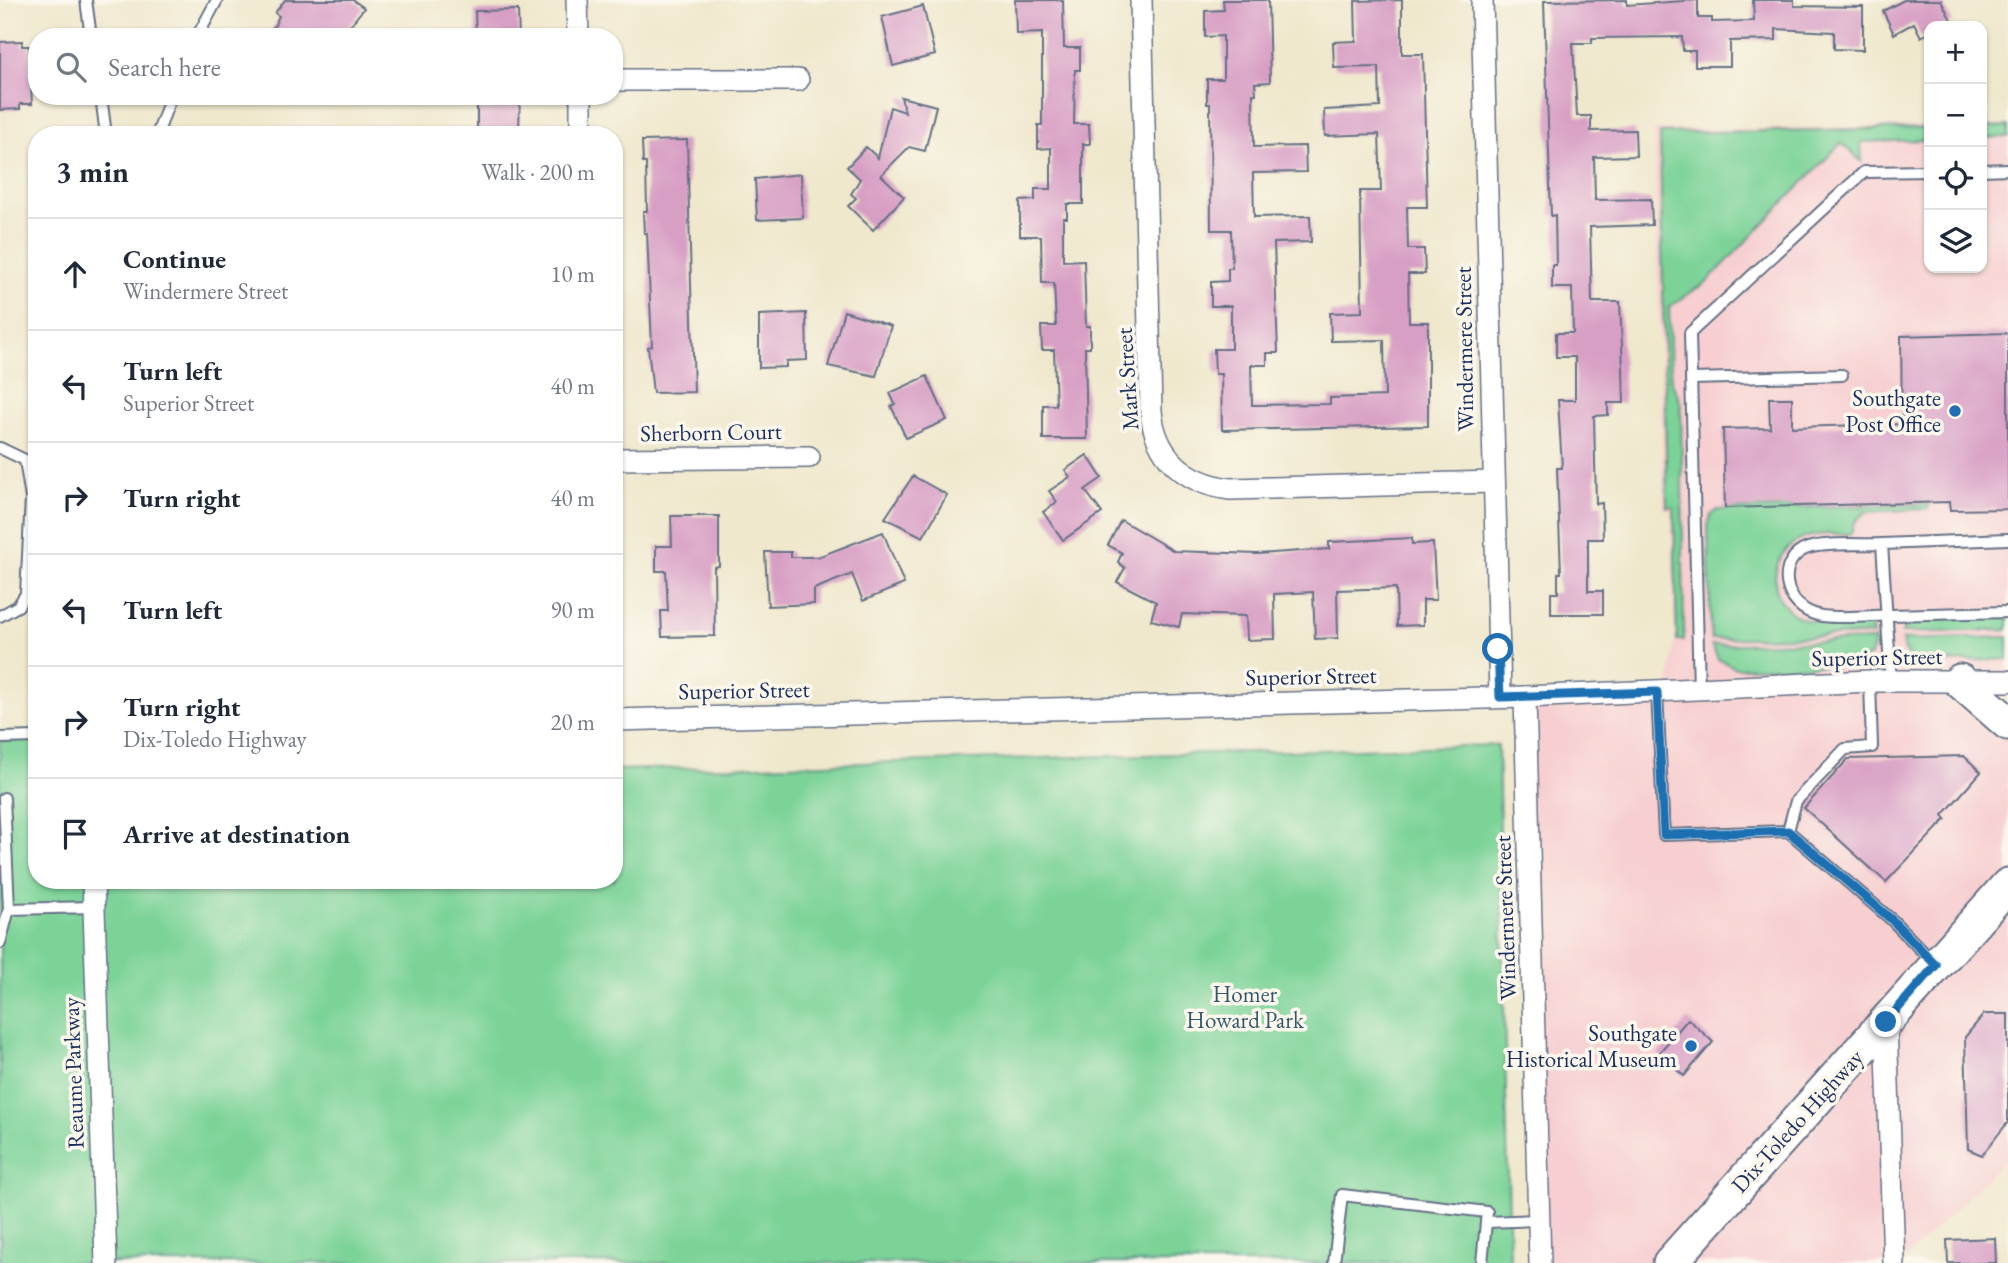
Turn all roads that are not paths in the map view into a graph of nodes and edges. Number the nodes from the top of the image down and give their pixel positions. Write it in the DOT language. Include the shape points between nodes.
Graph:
graph roads {
  1 [pos="86,0"];
  2 [pos="217,0"];
  3 [pos="577,0"];
  4 [pos="1141,0"];
  5 [pos="1482,0"];
  6 [pos="90,28"];
  7 [pos="202,28"];
  8 [pos="578,28"];
  9 [pos="623,80"];
  10 [pos="798,80"];
  11 [pos="102,105"];
  12 [pos="168,105"];
  13 [pos="580,105"];
  14 [pos="105,126"];
  15 [pos="160,126"];
  16 [pos="581,126"];
  17 [pos="2008,169"];
  18 [pos="1987,170"];
  19 [pos="1924,171"];
  20 [pos="1842,375"];
  21 [pos="1692,379"];
  22 [pos="0,448"];
  23 [pos="809,457"];
  24 [pos="28,459"];
  25 [pos="623,459"];
  26 [pos="1494,482"];
  27 [pos="2008,540"];
  28 [pos="1882,544"];
  29 [pos="28,556"];
  30 [pos="2008,612"];
  31 [pos="0,615"];
  32 [pos="1888,615"];
  33 [pos="1960,681"];
  34 [pos="2008,681"];
  35 [pos="1880,682"];
  36 [pos="1699,691"];
  37 [pos="1657,692"];
  38 [pos="1500,697"];
  39 [pos="1525,697"];
  40 [pos="623,720"];
  41 [pos="2008,723"];
  42 [pos="28,737"];
  43 [pos="0,738"];
  44 [pos="4,798"];
  45 [pos="1788,831"];
  46 [pos="2008,885"];
  47 [pos="93,889"];
  48 [pos="94,907"];
  49 [pos="9,909"];
  50 [pos="0,943"];
  51 [pos="1936,965"];
  52 [pos="1886,1022"];
  53 [pos="1539,1220"];
  54 [pos="1486,1222"];
  55 [pos="106,1263"];
  56 [pos="1334,1263"];
  57 [pos="1482,1263"];
  58 [pos="1540,1263"];
  59 [pos="1670,1263"];
  60 [pos="1894,1263"];
  1 -- 6 [label="lane"];
  2 -- 7 [label="lane"];
  3 -- 8 [label="street"];
  4 -- 26 [label="street, Mark Street" via="1151,411 1153,430 1173,465 1193,480 1230,489"];
  5 -- 26 [label="street, Windermere Street"];
  9 -- 10 [label="street"];
  11 -- 14 [label="lane"];
  12 -- 15 [label="lane"];
  13 -- 16 [label="street"];
  17 -- 18 [label="lane"];
  19 -- 21 [label="lane" via="1864,172 1690,333"];
  20 -- 21 [label="lane"];
  21 -- 36 [label="lane"];
  22 -- 24 [label="lane"];
  23 -- 25 [label="street, Sherborn Court"];
  26 -- 38 [label="street, Windermere Street"];
  27 -- 28 [label="lane"];
  28 -- 32 [label="lane"];
  28 -- 32 [label="lane" via="1807,548 1795,557 1787,587 1801,609 1820,615"];
  29 -- 31 [label="lane" via="26,594 18,606"];
  30 -- 32 [label="lane"];
  32 -- 35 [label="lane"];
  33 -- 34 [label="street, Superior Street"];
  33 -- 35 [label="street, Superior Street"];
  33 -- 41 [label="main road"];
  35 -- 36 [label="street, Superior Street"];
  35 -- 45 [label="lane" via="1872,747 1845,749 1796,801"];
  36 -- 37 [label="street, Superior Street"];
  37 -- 39 [label="street, Superior Street"];
  37 -- 45 [label="lane" via="1664,835"];
  38 -- 39 [label="street, Superior Street"];
  38 -- 40 [label="street, Superior Street"];
  39 -- 53 [label="street, Windermere Street"];
  42 -- 43 [label="lane"];
  44 -- 49 [label="lane"];
  45 -- 51 [label="lane" via="1892,920"];
  46 -- 51 [label="main road, Dix-Toledo Highway"];
  47 -- 48 [label="street, Reaume Parkway"];
  48 -- 49 [label="lane"];
  48 -- 55 [label="street, Reaume Parkway"];
  49 -- 50 [label="lane"];
  51 -- 52 [label="main road, Dix-Toledo Highway"];
  52 -- 59 [label="main road, Dix-Toledo Highway"];
  52 -- 60 [label="street"];
  53 -- 54 [label="lane"];
  53 -- 58 [label="street, Windermere Street"];
  54 -- 56 [label="lane" via="1487,1212 1342,1195"];
  54 -- 57 [label="lane"];
}
